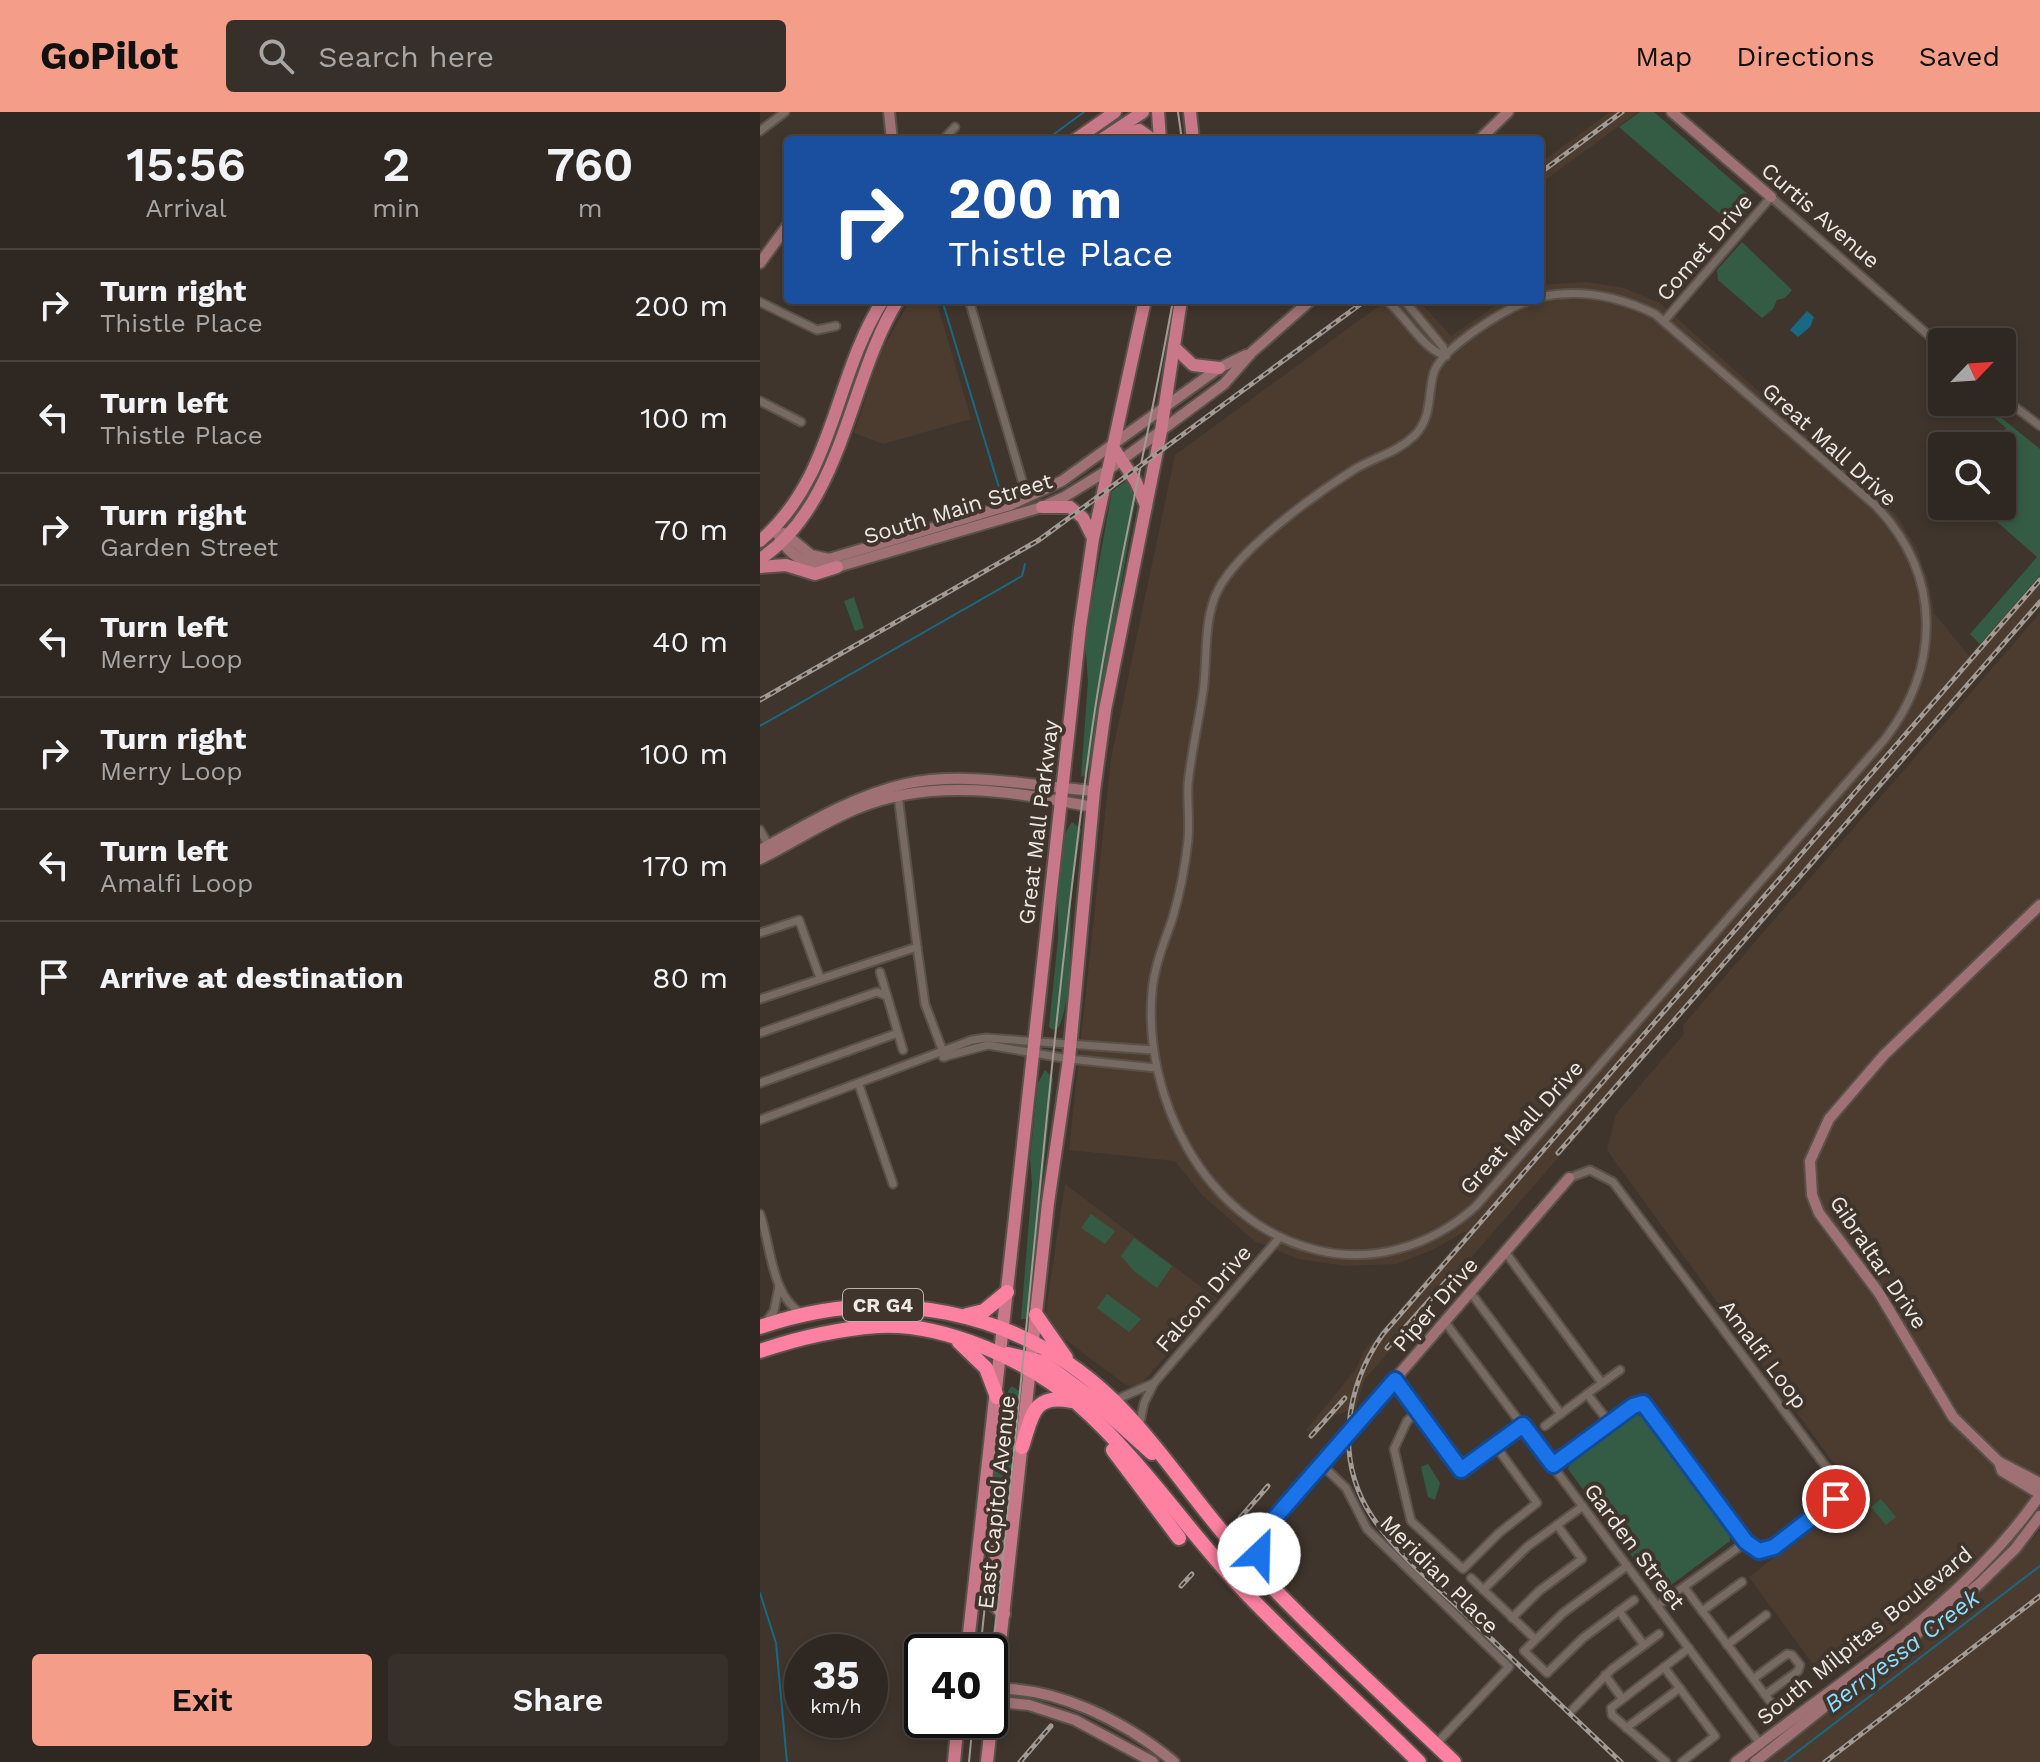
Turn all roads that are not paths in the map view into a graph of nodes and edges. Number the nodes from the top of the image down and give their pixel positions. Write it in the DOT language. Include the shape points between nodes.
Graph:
graph roads {
  1 [pos="785,112"];
  2 [pos="889,112"];
  3 [pos="1115,112"];
  4 [pos="1143,112"];
  5 [pos="1158,112"];
  6 [pos="1190,112"];
  7 [pos="1508,112"];
  8 [pos="1672,112"];
  9 [pos="955,127"];
  10 [pos="760,131"];
  11 [pos="892,136"];
  12 [pos="950,136"];
  13 [pos="1081,136"];
  14 [pos="1107,136"];
  15 [pos="1121,136"];
  16 [pos="1147,136"];
  17 [pos="1160,136"];
  18 [pos="1193,136"];
  19 [pos="1483,136"];
  20 [pos="1771,197"];
  21 [pos="784,230"];
  22 [pos="760,263"];
  23 [pos="1544,297"];
  24 [pos="760,302"];
  25 [pos="882,304"];
  26 [pos="894,304"];
  27 [pos="970,304"];
  28 [pos="1144,304"];
  29 [pos="1180,304"];
  30 [pos="1306,304"];
  31 [pos="1391,304"];
  32 [pos="1407,304"];
  33 [pos="1522,304"];
  34 [pos="1664,321"];
  35 [pos="876,324"];
  36 [pos="836,326"];
  37 [pos="1928,335"];
  38 [pos="1174,347"];
  39 [pos="1252,352"];
  40 [pos="1446,356"];
  41 [pos="1219,368"];
  42 [pos="760,401"];
  43 [pos="1164,408"];
  44 [pos="2016,408"];
  45 [pos="801,422"];
  46 [pos="2040,426"];
  47 [pos="1161,431"];
  48 [pos="1113,447"];
  49 [pos="1122,460"];
  50 [pos="1108,470"];
  51 [pos="1027,497"];
  52 [pos="1146,506"];
  53 [pos="1042,507"];
  54 [pos="944,530"];
  55 [pos="781,535"];
  56 [pos="1093,539"];
  57 [pos="760,541"];
  58 [pos="760,559"];
  59 [pos="760,567"];
  60 [pos="837,567"];
  61 [pos="1094,791"];
  62 [pos="898,795"];
  63 [pos="1062,795"];
  64 [pos="1093,807"];
  65 [pos="760,830"];
  66 [pos="764,848"];
  67 [pos="760,859"];
  68 [pos="2040,905"];
  69 [pos="760,933"];
  70 [pos="917,947"];
  71 [pos="880,972"];
  72 [pos="820,978"];
  73 [pos="884,995"];
  74 [pos="760,999"];
  75 [pos="760,1033"];
  76 [pos="895,1034"];
  77 [pos="1070,1044"];
  78 [pos="1034,1046"];
  79 [pos="943,1048"];
  80 [pos="903,1050"];
  81 [pos="1152,1050"];
  82 [pos="941,1056"];
  83 [pos="1069,1059"];
  84 [pos="1156,1068"];
  85 [pos="760,1083"];
  86 [pos="859,1085"];
  87 [pos="760,1120"];
  88 [pos="1569,1178"];
  89 [pos="893,1184"];
  90 [pos="760,1214"];
  91 [pos="762,1230"];
  92 [pos="1280,1237"];
  93 [pos="1506,1253"];
  94 [pos="779,1284"];
  95 [pos="1007,1292"];
  96 [pos="1471,1293"];
  97 [pos="803,1314"];
  98 [pos="1036,1315"];
  99 [pos="962,1316"];
  100 [pos="1445,1322"];
  101 [pos="762,1326"];
  102 [pos="1004,1328"];
  103 [pos="955,1339"];
  104 [pos="760,1351"];
  105 [pos="1002,1354"];
  106 [pos="1032,1357"];
  107 [pos="1071,1365"];
  108 [pos="1620,1370"];
  109 [pos="1395,1380"];
  110 [pos="1154,1383"];
  111 [pos="1602,1383"];
  112 [pos="1587,1394"];
  113 [pos="997,1397"];
  114 [pos="1113,1401"];
  115 [pos="1076,1402"];
  116 [pos="1418,1411"];
  117 [pos="1561,1414"];
  118 [pos="1091,1417"];
  119 [pos="1609,1422"];
  120 [pos="1523,1425"];
  121 [pos="1545,1426"];
  122 [pos="1139,1428"];
  123 [pos="1495,1445"];
  124 [pos="1022,1447"];
  125 [pos="1166,1461"];
  126 [pos="1999,1462"];
  127 [pos="1322,1465"];
  128 [pos="1553,1465"];
  129 [pos="2040,1483"];
  130 [pos="2040,1494"];
  131 [pos="985,1496"];
  132 [pos="1583,1506"];
  133 [pos="2040,1516"];
  134 [pos="1557,1525"];
  135 [pos="1266,1528"];
  136 [pos="1225,1535"];
  137 [pos="1179,1538"];
  138 [pos="1746,1542"];
  139 [pos="1627,1566"];
  140 [pos="1260,1573"];
  141 [pos="1471,1578"];
  142 [pos="1742,1582"];
  143 [pos="1684,1587"];
  144 [pos="1483,1590"];
  145 [pos="1634,1600"];
  146 [pos="1657,1606"];
  147 [pos="1619,1611"];
  148 [pos="1702,1611"];
  149 [pos="1004,1614"];
  150 [pos="1766,1615"];
  151 [pos="1512,1618"];
  152 [pos="969,1634"];
  153 [pos="1001,1634"];
  154 [pos="1659,1634"];
  155 [pos="1535,1639"];
  156 [pos="1644,1645"];
  157 [pos="1727,1645"];
  158 [pos="1689,1648"];
  159 [pos="1664,1667"];
  160 [pos="1605,1675"];
  161 [pos="1753,1679"];
  162 [pos="1680,1688"];
  163 [pos="1008,1693"];
  164 [pos="1765,1695"];
  165 [pos="1621,1697"];
  166 [pos="1008,1699"];
  167 [pos="1573,1709"];
  168 [pos="1778,1712"];
  169 [pos="1626,1728"];
  170 [pos="956,1738"];
  171 [pos="989,1738"];
  172 [pos="1760,1743"];
  173 [pos="1436,1744"];
  174 [pos="1767,1753"];
  175 [pos="954,1762"];
  176 [pos="987,1762"];
  177 [pos="1153,1762"];
  178 [pos="1174,1762"];
  179 [pos="1419,1762"];
  180 [pos="1454,1762"];
  181 [pos="1666,1762"];
  182 [pos="1682,1762"];
  183 [pos="1736,1762"];
  184 [pos="1755,1762"];
  1 -- 10 [label="street"];
  2 -- 11 [label="main road"];
  3 -- 13 [label="main road"];
  4 -- 14 [label="main road"];
  5 -- 17 [label="main road"];
  6 -- 18 [label="main road"];
  7 -- 19 [label="main road"];
  8 -- 20 [label="main road, Curtis Avenue"];
  9 -- 12 [label="street"];
  15 -- 16 [label="main road" via="1139,130"];
  20 -- 34 [label="street, Comet Drive"];
  20 -- 37 [label="street, Curtis Avenue"];
  21 -- 22 [label="main road"];
  23 -- 34 [label="street, Great Mall Drive" via="1605,295"];
  24 -- 36 [label="street" via="817,330"];
  25 -- 35 [label="main road"];
  26 -- 35 [label="main road"];
  27 -- 51 [label="street"];
  28 -- 48 [label="main road, Great Mall Parkway"];
  29 -- 38 [label="main road"];
  30 -- 39 [label="main road, South Main Street"];
  31 -- 40 [label="street" via="1434,352"];
  32 -- 40 [label="street"];
  33 -- 40 [label="street"];
  34 -- 92 [label="street, Great Mall Drive" via="1891,522 1913,561 1926,607 1926,649 1917,684 1897,722 1858,772 1469,1213 1433,1237 1379,1254 1330,1253"];
  35 -- 55 [label="main road" via="843,417"];
  38 -- 41 [label="main road" via="1193,365"];
  38 -- 43 [label="main road"];
  39 -- 41 [label="main road, South Main Street"];
  39 -- 47 [label="main road, South Main Street" via="1224,384"];
  40 -- 81 [label="street, Great Mall Drive" via="1435,371 1428,413 1415,434 1386,456 1352,471 1265,535 1235,564 1215,596 1190,774 1184,868 1152,992"];
  41 -- 43 [label="main road, South Main Street"];
  42 -- 45 [label="street"];
  43 -- 47 [label="main road"];
  43 -- 48 [label="main road, South Main Street"];
  44 -- 46 [label="street"];
  47 -- 49 [label="main road, South Main Street"];
  47 -- 52 [label="main road"];
  48 -- 49 [label="main road"];
  48 -- 50 [label="main road, Great Mall Parkway"];
  48 -- 51 [label="main road, South Main Street"];
  49 -- 50 [label="main road, South Main Street"];
  49 -- 52 [label="main road"];
  50 -- 53 [label="main road, South Main Street"];
  50 -- 56 [label="main road, Great Mall Parkway"];
  51 -- 54 [label="main road, South Main Street"];
  52 -- 61 [label="main road"];
  53 -- 54 [label="main road, South Main Street"];
  53 -- 56 [label="main road" via="1070,507 1083,518"];
  54 -- 55 [label="main road, South Main Street" via="829,559 811,555"];
  54 -- 60 [label="main road, South Main Street"];
  55 -- 57 [label="main road"];
  55 -- 58 [label="main road"];
  55 -- 60 [label="main road, South Main Street" via="793,555 809,564"];
  56 -- 63 [label="main road, Great Mall Parkway"];
  59 -- 60 [label="main road" via="786,565 815,574"];
  61 -- 63 [label="main road"];
  61 -- 64 [label="main road"];
  62 -- 63 [label="main road" via="958,789"];
  62 -- 67 [label="main road" via="838,817"];
  62 -- 70 [label="street"];
  63 -- 64 [label="main road"];
  63 -- 66 [label="main road" via="952,779 908,783 858,799"];
  63 -- 78 [label="main road, Great Mall Parkway"];
  64 -- 77 [label="main road"];
  65 -- 66 [label="street"];
  68 -- 126 [label="main road, Gibraltar Drive" via="1884,1055 1829,1119 1810,1161 1819,1213 1879,1293 1953,1417"];
  69 -- 72 [label="street" via="799,920"];
  70 -- 72 [label="street"];
  70 -- 79 [label="street" via="925,1004"];
  71 -- 73 [label="street"];
  72 -- 74 [label="street"];
  73 -- 75 [label="street" via="877,992"];
  73 -- 76 [label="street"];
  76 -- 80 [label="street"];
  76 -- 85 [label="street"];
  77 -- 78 [label="street"];
  77 -- 81 [label="street"];
  77 -- 83 [label="main road"];
  78 -- 79 [label="street" via="986,1038"];
  78 -- 82 [label="street" via="988,1045"];
  78 -- 83 [label="street"];
  78 -- 95 [label="main road, Great Mall Parkway"];
  79 -- 82 [label="street"];
  81 -- 84 [label="street, Great Mall Drive"];
  82 -- 86 [label="street"];
  83 -- 84 [label="street"];
  83 -- 98 [label="main road"];
  84 -- 92 [label="street, Great Mall Drive" via="1170,1114 1201,1168 1238,1207"];
  86 -- 87 [label="street"];
  86 -- 89 [label="street"];
  88 -- 93 [label="main road, Piper Drive"];
  88 -- 138 [label="street, Amalfi Loop" via="1590,1170 1613,1182 1838,1483 1834,1502 1770,1550 1755,1550"];
  90 -- 91 [label="street"];
  91 -- 94 [label="street"];
  92 -- 110 [label="street, Falcon Drive"];
  93 -- 96 [label="main road, Piper Drive"];
  93 -- 111 [label="street"];
  94 -- 97 [label="street" via="792,1308"];
  94 -- 101 [label="street" via="774,1311"];
  95 -- 99 [label="highway" via="984,1311"];
  95 -- 102 [label="main road, Great Mall Parkway"];
  96 -- 100 [label="main road, Piper Drive"];
  96 -- 117 [label="street"];
  97 -- 99 [label="highway, CR G4" via="890,1305"];
  97 -- 101 [label="highway, CR G4"];
  98 -- 106 [label="main road"];
  98 -- 107 [label="highway"];
  99 -- 102 [label="highway, CR G4"];
  100 -- 109 [label="main road, Piper Drive"];
  100 -- 120 [label="street, Garden Street"];
  102 -- 105 [label="main road, Great Mall Parkway"];
  102 -- 106 [label="highway, CR G4"];
  103 -- 104 [label="highway, CR G4" via="881,1326 824,1333"];
  103 -- 105 [label="highway, CR G4"];
  103 -- 113 [label="highway" via="986,1368"];
  105 -- 106 [label="highway"];
  105 -- 113 [label="main road, East Capitol Avenue"];
  106 -- 107 [label="highway, CR G4"];
  106 -- 115 [label="highway, CR G4"];
  106 -- 124 [label="main road, East Capitol Avenue"];
  106 -- 125 [label="highway" via="1090,1397 1145,1450"];
  107 -- 114 [label="highway, CR G4"];
  108 -- 111 [label="street"];
  109 -- 116 [label="street"];
  109 -- 127 [label="main road, Piper Drive"];
  110 -- 114 [label="street, Falcon Drive"];
  110 -- 122 [label="street, Falcon Drive"];
  111 -- 112 [label="street"];
  112 -- 117 [label="street"];
  112 -- 119 [label="street"];
  113 -- 131 [label="main road, East Capitol Avenue"];
  114 -- 122 [label="highway, CR G4"];
  115 -- 118 [label="highway, CR G4"];
  115 -- 124 [label="highway" via="1051,1398 1039,1405"];
  116 -- 123 [label="street" via="1461,1470"];
  116 -- 123 [label="street" via="1394,1449 1411,1521 1463,1569 1537,1503"];
  117 -- 121 [label="street"];
  118 -- 137 [label="highway"];
  118 -- 179 [label="highway, CR G4" via="1246,1592"];
  119 -- 128 [label="street"];
  119 -- 138 [label="street" via="1643,1403"];
  120 -- 123 [label="street"];
  120 -- 128 [label="street, Garden Street"];
  122 -- 125 [label="highway, CR G4"];
  124 -- 149 [label="main road, East Capitol Avenue"];
  125 -- 136 [label="highway, CR G4"];
  126 -- 129 [label="main road, Gibraltar Drive"];
  126 -- 130 [label="main road, Gibraltar Drive" via="2002,1471"];
  127 -- 135 [label="main road, Piper Drive"];
  127 -- 173 [label="street, Meridian Place" via="1346,1488 1367,1529 1509,1667"];
  128 -- 132 [label="street, Garden Street"];
  130 -- 172 [label="main road, South Milpitas Boulevard" via="1972,1578"];
  131 -- 149 [label="main road" via="998,1528 993,1604"];
  131 -- 152 [label="main road, East Capitol Avenue"];
  132 -- 134 [label="street"];
  132 -- 139 [label="street, Garden Street"];
  133 -- 174 [label="main road, South Milpitas Boulevard" via="1978,1585"];
  134 -- 144 [label="street"];
  134 -- 151 [label="street" via="1582,1559"];
  135 -- 136 [label="main road" via="1251,1535"];
  135 -- 140 [label="main road" via="1260,1542"];
  136 -- 140 [label="highway, CR G4"];
  138 -- 143 [label="street"];
  139 -- 146 [label="street, Garden Street"];
  139 -- 155 [label="street"];
  140 -- 173 [label="highway, CR G4"];
  141 -- 144 [label="street"];
  142 -- 148 [label="street"];
  143 -- 146 [label="street"];
  143 -- 148 [label="street"];
  144 -- 151 [label="street"];
  145 -- 147 [label="street"];
  146 -- 158 [label="street, Garden Street"];
  147 -- 155 [label="street" via="1547,1673 1524,1651"];
  147 -- 156 [label="street"];
  148 -- 157 [label="street"];
  149 -- 153 [label="main road, East Capitol Avenue"];
  150 -- 157 [label="street"];
  151 -- 155 [label="street"];
  154 -- 156 [label="street"];
  156 -- 160 [label="street"];
  157 -- 161 [label="street"];
  158 -- 159 [label="street"];
  158 -- 172 [label="street, Garden Street"];
  159 -- 162 [label="street"];
  159 -- 165 [label="street"];
  160 -- 165 [label="street"];
  160 -- 167 [label="street"];
  161 -- 164 [label="street"];
  161 -- 164 [label="street" via="1787,1654 1800,1665"];
  162 -- 169 [label="street"];
  162 -- 182 [label="street" via="1715,1736"];
  163 -- 178 [label="main road" via="1031,1691 1082,1708 1142,1738"];
  164 -- 168 [label="street"];
  165 -- 169 [label="street" via="1611,1708 1612,1715"];
  166 -- 177 [label="main road" via="1075,1720"];
  169 -- 181 [label="street"];
  170 -- 175 [label="main road"];
  171 -- 176 [label="main road, East Capitol Avenue"];
  172 -- 174 [label="street, Garden Street"];
  172 -- 183 [label="main road, South Milpitas Boulevard"];
  173 -- 180 [label="highway, CR G4"];
  174 -- 184 [label="main road, South Milpitas Boulevard"];
}
